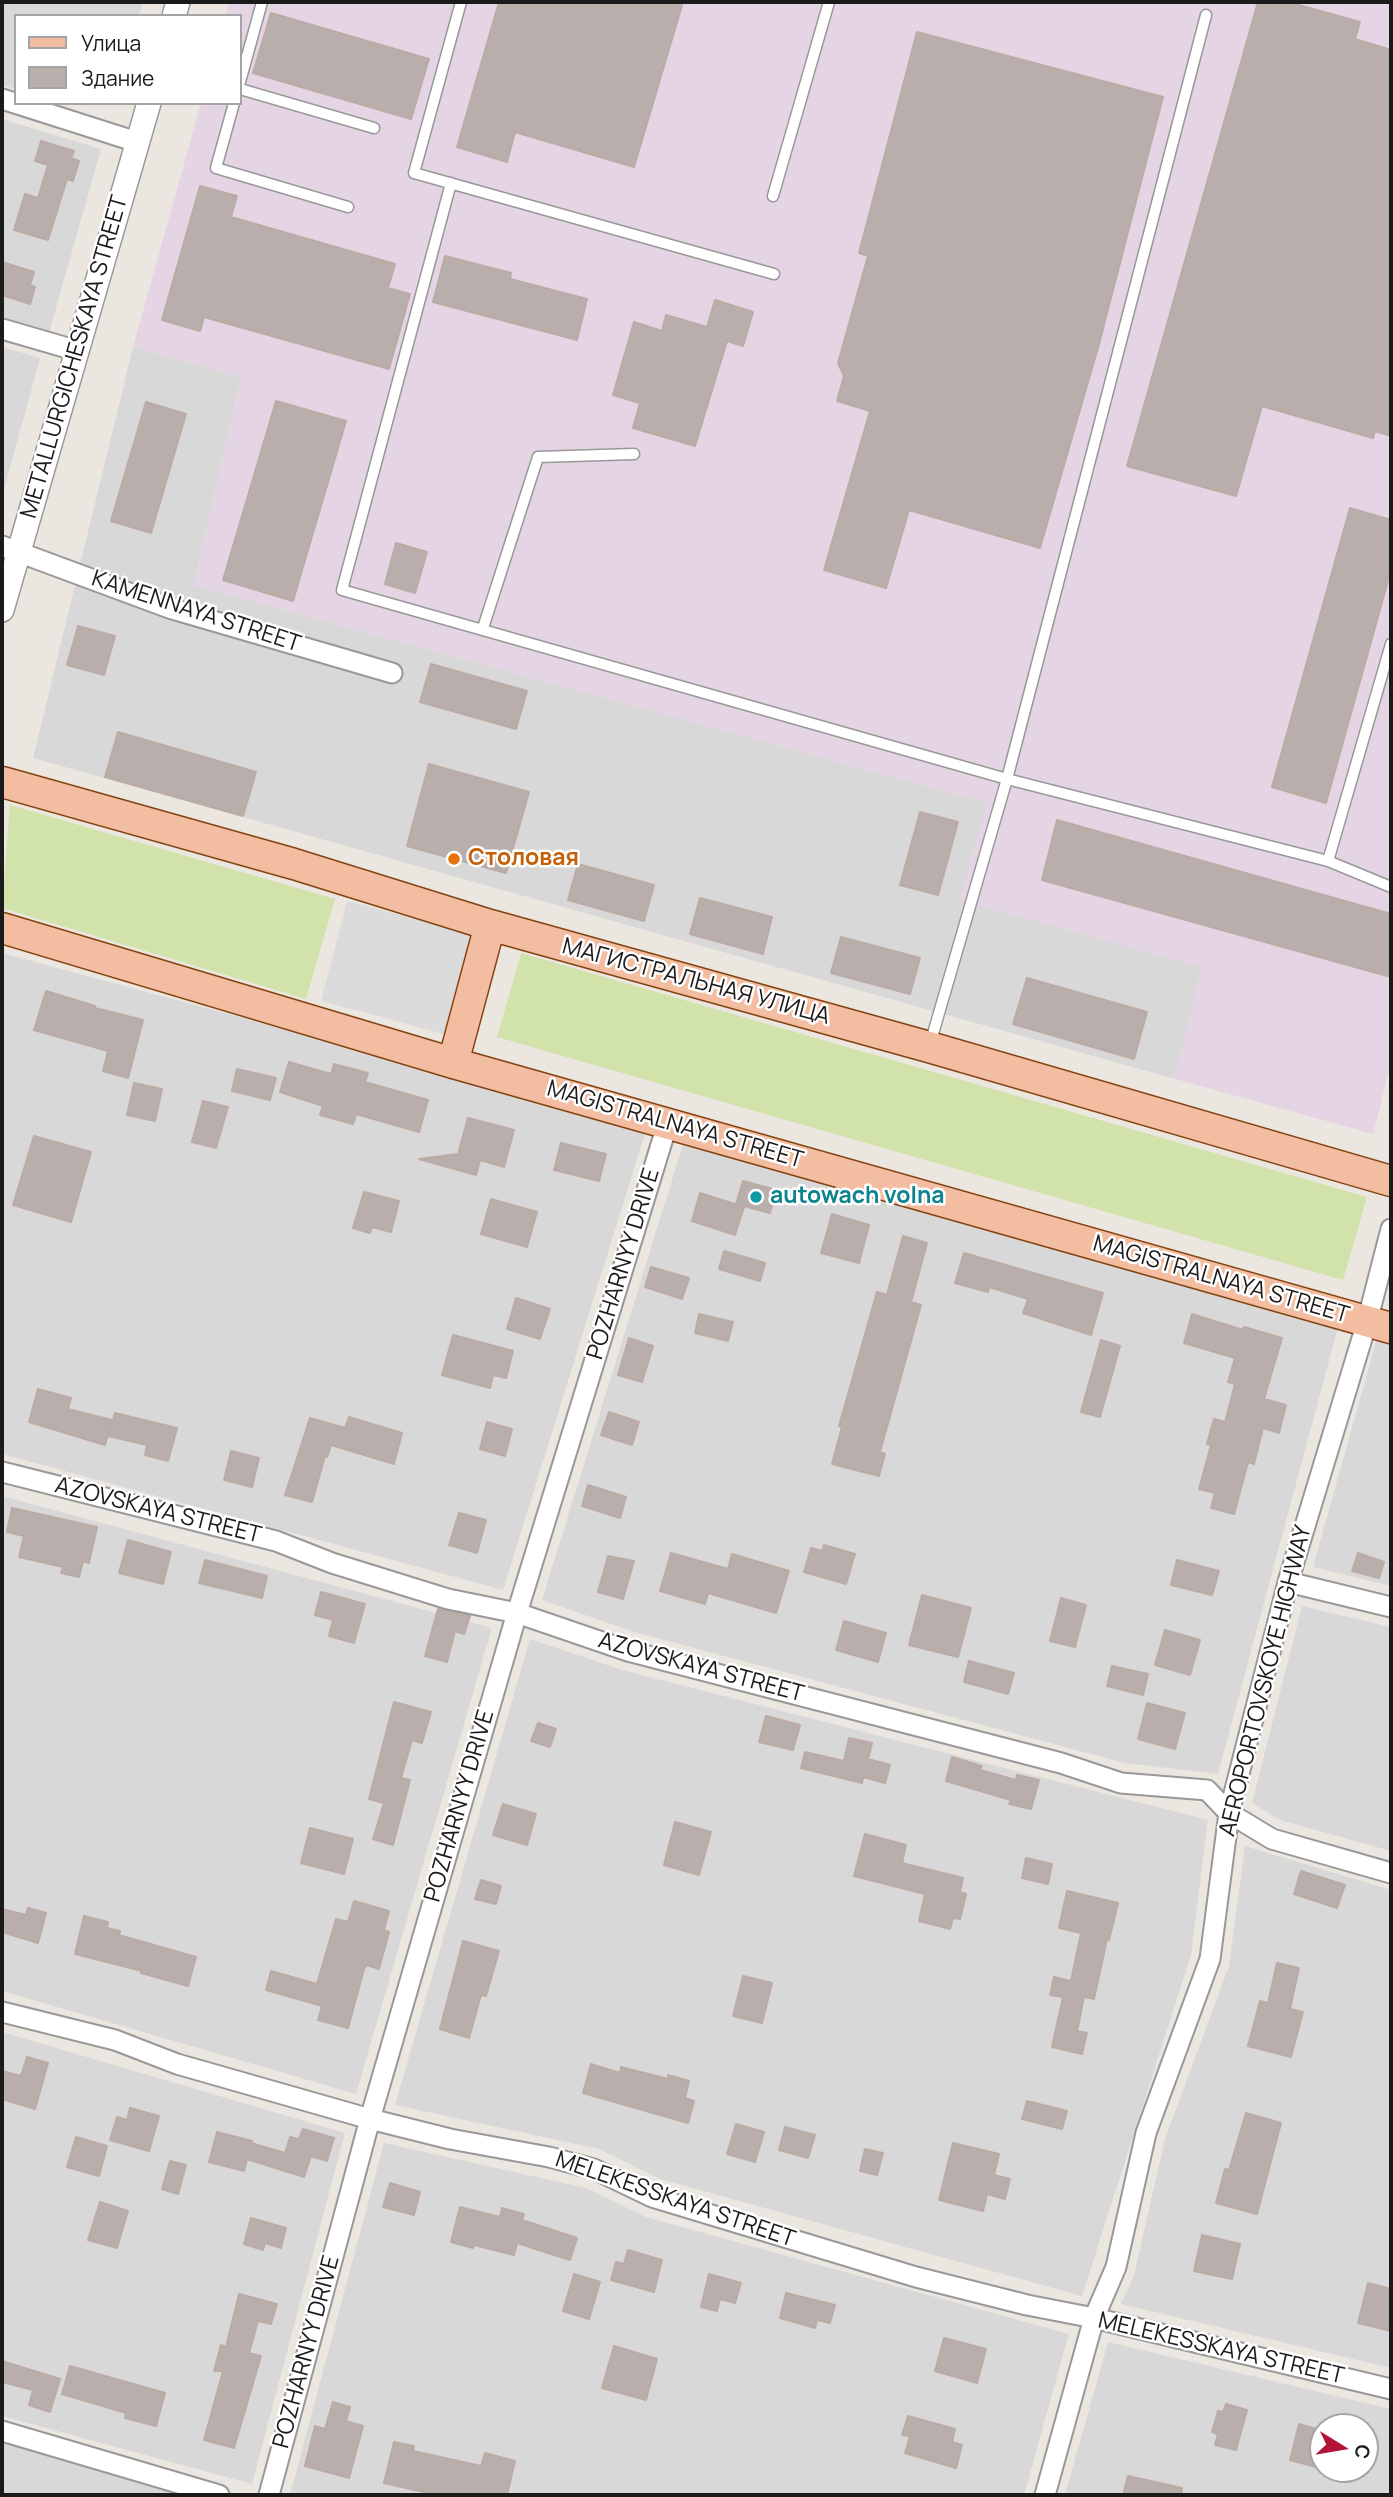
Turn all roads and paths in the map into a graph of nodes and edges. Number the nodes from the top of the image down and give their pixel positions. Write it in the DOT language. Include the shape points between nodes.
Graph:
graph roads {
  1 [pos="262,2"];
  2 [pos="461,2"];
  3 [pos="829,2"];
  4 [pos="1206,15"];
  5 [pos="242,75"];
  6 [pos="242,90"];
  7 [pos="21,105"];
  8 [pos="148,105"];
  9 [pos="233,105"];
  10 [pos="374,128"];
  11 [pos="137,142"];
  12 [pos="451,183"];
  13 [pos="773,196"];
  14 [pos="348,207"];
  15 [pos="774,274"];
  16 [pos="2,329"];
  17 [pos="78,351"];
  18 [pos="634,454"];
  19 [pos="10,549"];
  20 [pos="2,610"];
  21 [pos="482,628"];
  22 [pos="1391,644"];
  23 [pos="391,673"];
  24 [pos="1007,779"];
  25 [pos="2,782"];
  26 [pos="1328,861"];
  27 [pos="1391,887"];
  28 [pos="490,925"];
  29 [pos="2,928"];
  30 [pos="929,1047"];
  31 [pos="453,1063"];
  32 [pos="668,1122"];
  33 [pos="1391,1181"];
  34 [pos="1391,1229"];
  35 [pos="1379,1325"];
  36 [pos="2,1472"];
  37 [pos="1288,1582"];
  38 [pos="1391,1607"];
  39 [pos="517,1613"];
  40 [pos="1229,1812"];
  41 [pos="1391,1873"];
  42 [pos="2,2012"];
  43 [pos="370,2119"];
  44 [pos="1094,2318"];
  45 [pos="1391,2389"];
  46 [pos="2,2431"];
  47 [pos="219,2495"];
  48 [pos="270,2495"];
  49 [pos="1045,2495"];
  1 -- 5 [label="lane"];
  2 -- 12 [label="lane" via="414,173"];
  3 -- 13 [label="lane"];
  4 -- 24 [label="lane"];
  6 -- 10 [label="lane"];
  7 -- 11 [label="street"];
  8 -- 11 [label="street, METALLURGICHESKAYA STREET"];
  9 -- 14 [label="lane" via="216,168"];
  11 -- 17 [label="street, METALLURGICHESKAYA STREET"];
  12 -- 15 [label="lane"];
  12 -- 21 [label="lane" via="342,590"];
  16 -- 17 [label="street"];
  17 -- 19 [label="street, METALLURGICHESKAYA STREET"];
  18 -- 21 [label="lane" via="538,457"];
  19 -- 20 [label="street, METALLURGICHESKAYA STREET"];
  19 -- 23 [label="street, KAMENNAYA STREET" via="172,609"];
  21 -- 24 [label="lane"];
  22 -- 26 [label="lane"];
  24 -- 26 [label="lane"];
  24 -- 30 [label="lane"];
  25 -- 28 [label="main road, МАГИСТРАЛЬНАЯ УЛИЦА"];
  26 -- 27 [label="lane"];
  28 -- 30 [label="main road, МАГИСТРАЛЬНАЯ УЛИЦА"];
  28 -- 31 [label="main road"];
  29 -- 31 [label="main road, MAGISTRALNAYA STREET"];
  30 -- 33 [label="main road, МАГИСТРАЛЬНАЯ УЛИЦА"];
  31 -- 32 [label="main road, MAGISTRALNAYA STREET"];
  32 -- 35 [label="main road, MAGISTRALNAYA STREET"];
  32 -- 39 [label="street, POZHARNYY DRIVE"];
  34 -- 35 [label="street, AEROPORTOVSKOYE HIGHWAY"];
  35 -- 37 [label="street, AEROPORTOVSKOYE HIGHWAY"];
  36 -- 39 [label="street, AZOVSKAYA STREET" via="276,1541 448,1599"];
  37 -- 38 [label="street"];
  37 -- 40 [label="street, AEROPORTOVSKOYE HIGHWAY"];
  39 -- 40 [label="street, AZOVSKAYA STREET" via="628,1651 1061,1763 1121,1783 1207,1790"];
  39 -- 43 [label="street, POZHARNYY DRIVE"];
  40 -- 41 [label="street, AZOVSKAYA STREET" via="1272,1839"];
  40 -- 44 [label="street, AEROPORTOVSKOYE HIGHWAY" via="1210,1959 1146,2133 1116,2267"];
  42 -- 43 [label="street, MELEKESSKAYA STREET" via="115,2040 177,2064"];
  43 -- 44 [label="street, MELEKESSKAYA STREET" via="594,2169 652,2197 916,2277"];
  43 -- 48 [label="street, POZHARNYY DRIVE"];
  44 -- 45 [label="street, MELEKESSKAYA STREET"];
  44 -- 49 [label="street, AEROPORTOVSKOYE HIGHWAY"];
  46 -- 47 [label="street"];
}
